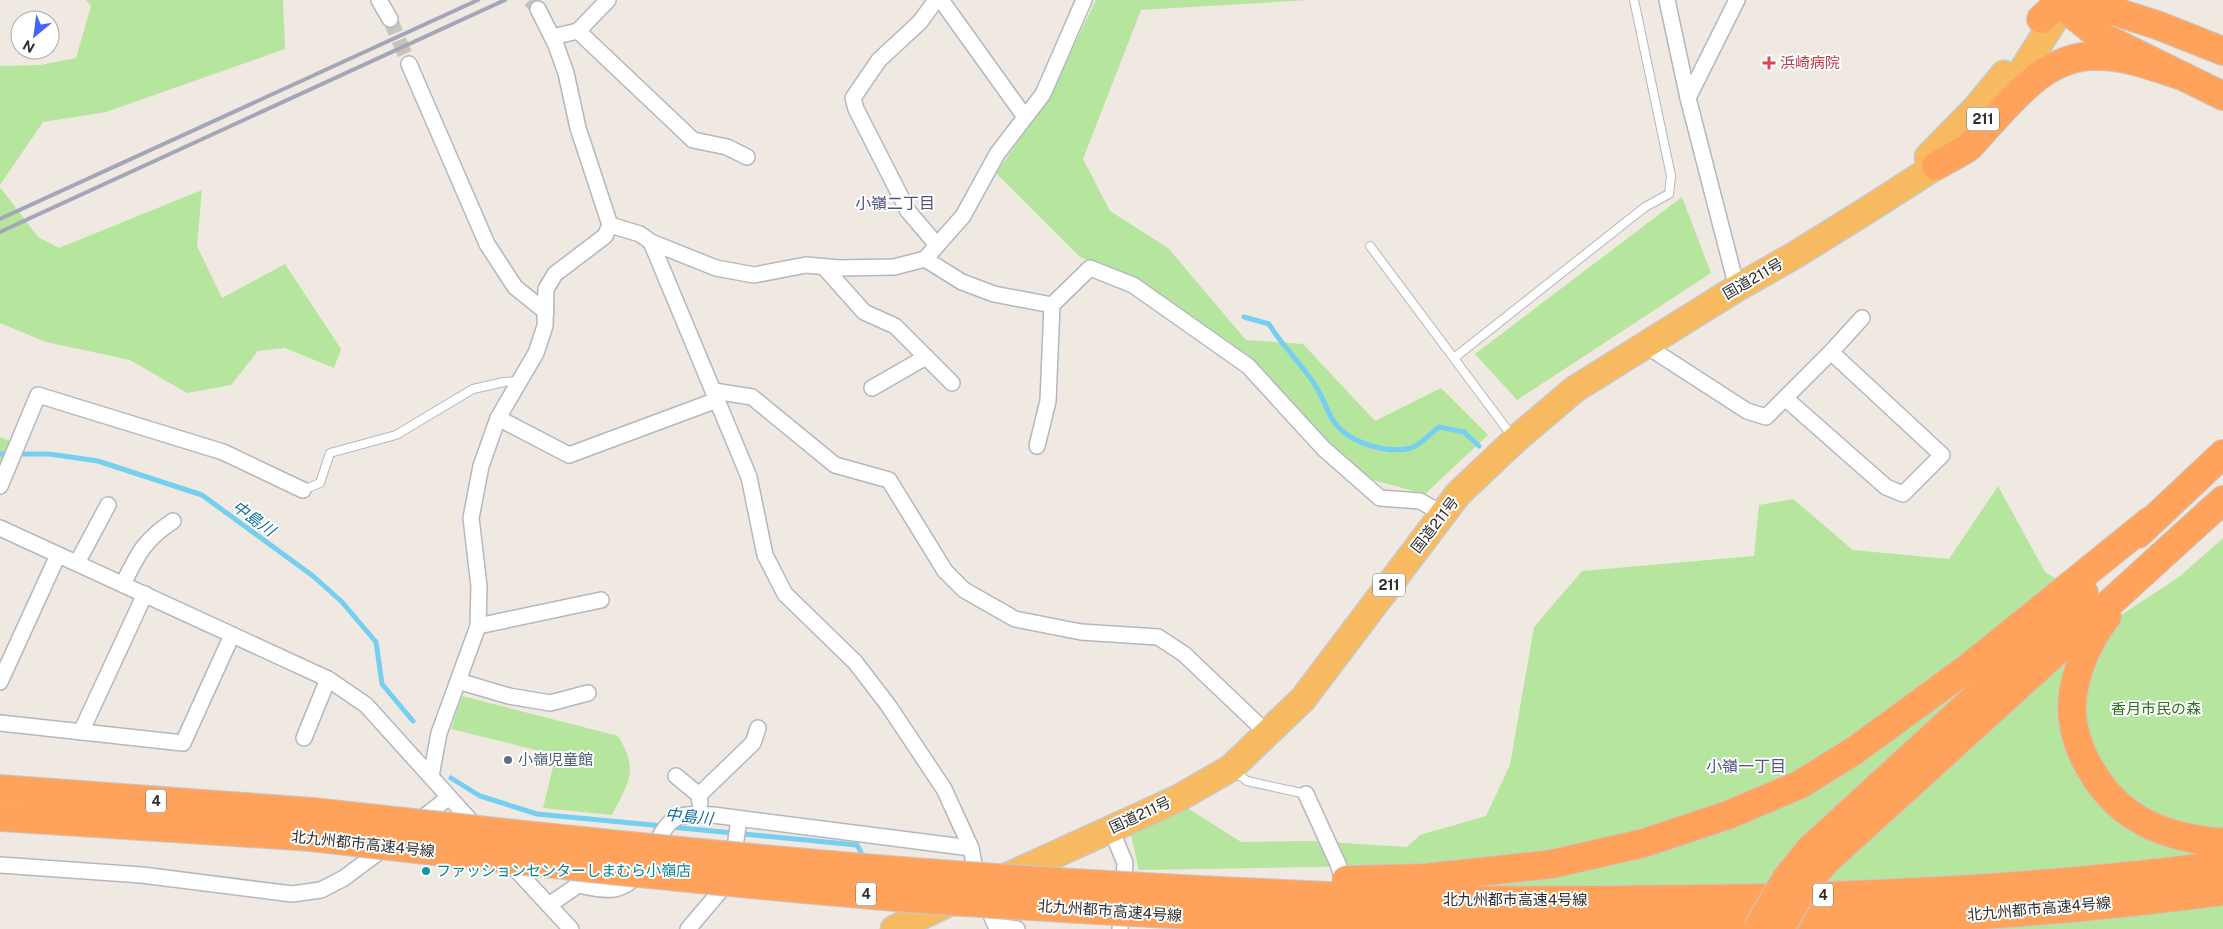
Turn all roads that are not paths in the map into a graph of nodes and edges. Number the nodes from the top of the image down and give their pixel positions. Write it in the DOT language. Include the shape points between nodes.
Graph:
graph roads {
  1 [pos="379,0"];
  2 [pos="608,0"];
  3 [pos="936,0"];
  4 [pos="941,0"];
  5 [pos="1084,0"];
  6 [pos="1634,0"];
  7 [pos="1667,0"];
  8 [pos="1737,0"];
  9 [pos="2142,0"];
  10 [pos="2058,4"];
  11 [pos="538,9"];
  12 [pos="390,19"];
  13 [pos="578,31"];
  14 [pos="552,37"];
  15 [pos="2223,47"];
  16 [pos="2223,51"];
  17 [pos="410,64"];
  18 [pos="2182,76"];
  19 [pos="2223,96"];
  20 [pos="1688,98"];
  21 [pos="1025,118"];
  22 [pos="747,157"];
  23 [pos="1936,166"];
  24 [pos="1869,209"];
  25 [pos="610,225"];
  26 [pos="651,242"];
  27 [pos="937,245"];
  28 [pos="1370,246"];
  29 [pos="925,259"];
  30 [pos="824,266"];
  31 [pos="1737,288"];
  32 [pos="1052,305"];
  33 [pos="546,312"];
  34 [pos="1862,318"];
  35 [pos="1645,345"];
  36 [pos="1831,352"];
  37 [pos="926,357"];
  38 [pos="1454,358"];
  39 [pos="521,381"];
  40 [pos="952,383"];
  41 [pos="872,388"];
  42 [pos="716,395"];
  43 [pos="1786,398"];
  44 [pos="498,418"];
  45 [pos="1515,440"];
  46 [pos="1037,446"];
  47 [pos="2220,458"];
  48 [pos="0,486"];
  49 [pos="304,490"];
  50 [pos="2223,500"];
  51 [pos="108,505"];
  52 [pos="1443,514"];
  53 [pos="173,521"];
  54 [pos="2150,521"];
  55 [pos="0,528"];
  56 [pos="58,555"];
  57 [pos="2158,560"];
  58 [pos="77,563"];
  59 [pos="123,584"];
  60 [pos="145,594"];
  61 [pos="602,600"];
  62 [pos="478,626"];
  63 [pos="232,635"];
  64 [pos="328,679"];
  65 [pos="458,681"];
  66 [pos="0,682"];
  67 [pos="588,693"];
  68 [pos="0,723"];
  69 [pos="758,728"];
  70 [pos="81,732"];
  71 [pos="1268,734"];
  72 [pos="304,738"];
  73 [pos="1231,768"];
  74 [pos="430,776"];
  75 [pos="676,776"];
  76 [pos="0,789"];
  77 [pos="1306,794"];
  78 [pos="699,795"];
  79 [pos="449,797"];
  80 [pos="702,815"];
  81 [pos="0,817"];
  82 [pos="739,821"];
  83 [pos="312,825"];
  84 [pos="1111,829"];
  85 [pos="2223,842"];
  86 [pos="971,848"];
  87 [pos="1817,856"];
  88 [pos="0,865"];
  89 [pos="2223,865"];
  90 [pos="979,889"];
  91 [pos="1423,889"];
  92 [pos="2223,891"];
  93 [pos="548,905"];
  94 [pos="1431,928"];
  95 [pos="571,929"];
  96 [pos="688,929"];
  97 [pos="894,929"];
  98 [pos="1017,929"];
  99 [pos="1120,929"];
  100 [pos="1357,929"];
  101 [pos="1757,929"];
  102 [pos="1780,929"];
  1 -- 12 [label="street"];
  2 -- 13 [label="street"];
  3 -- 27 [label="street" via="920,22 880,60 853,98 908,211"];
  4 -- 21 [label="street"];
  5 -- 21 [label="street" via="1043,94"];
  6 -- 38 [label="lane" via="1670,176 1669,194 1645,207"];
  7 -- 20 [label="street"];
  8 -- 20 [label="street"];
  9 -- 15 [label="highway"];
  10 -- 16 [label="highway" via="2085,2"];
  10 -- 18 [label="highway" via="2097,34"];
  10 -- 23 [label="highway, 国道211号 / 211" via="2030,59 2006,92"];
  10 -- 24 [label="highway, 国道211号 / 211" via="1976,108 1942,144"];
  11 -- 14 [label="street"];
  13 -- 14 [label="street"];
  13 -- 22 [label="street" via="694,140"];
  14 -- 25 [label="street" via="566,73 578,128"];
  17 -- 33 [label="street" via="486,244 515,287"];
  18 -- 19 [label="highway"];
  18 -- 23 [label="highway" via="2138,61 2114,57 2070,59 2048,69 2028,84 1969,147"];
  20 -- 31 [label="street"];
  21 -- 27 [label="street" via="997,154 963,216"];
  23 -- 24 [label="highway, 国道211号 / 211"];
  24 -- 31 [label="highway, 国道211号 / 211"];
  25 -- 26 [label="street" via="640,234"];
  25 -- 33 [label="street" via="605,236 555,274 546,289"];
  26 -- 30 [label="street" via="716,268 754,275 806,265"];
  26 -- 42 [label="street"];
  27 -- 29 [label="street"];
  28 -- 38 [label="lane"];
  29 -- 30 [label="street" via="894,268"];
  29 -- 32 [label="street" via="962,282 994,294"];
  30 -- 37 [label="street" via="864,312 895,326"];
  31 -- 35 [label="highway, 国道211号 / 211"];
  32 -- 46 [label="street" via="1048,401"];
  32 -- 52 [label="street" via="1090,268 1133,285 1248,366 1324,449 1380,498 1420,502"];
  33 -- 39 [label="street" via="546,326"];
  34 -- 36 [label="street"];
  35 -- 43 [label="street" via="1746,411 1766,417"];
  35 -- 45 [label="highway, 国道211号 / 211" via="1575,389"];
  36 -- 43 [label="street"];
  36 -- 43 [label="street" via="1942,456 1903,494 1886,487"];
  37 -- 40 [label="street"];
  37 -- 41 [label="street"];
  38 -- 45 [label="lane"];
  39 -- 44 [label="street"];
  39 -- 49 [label="lane" via="473,389 396,435 330,453 320,483"];
  42 -- 44 [label="street" via="570,456"];
  42 -- 71 [label="street" via="752,396 835,465 889,480 945,572 964,590 1015,620 1080,632 1158,637 1184,654"];
  42 -- 86 [label="street" via="749,477 765,554 785,594 855,662 888,705 944,789"];
  44 -- 62 [label="street" via="481,466 471,518 479,586"];
  45 -- 52 [label="highway, 国道211号 / 211" via="1458,494"];
  47 -- 54 [label="highway"];
  48 -- 49 [label="street" via="38,395 223,452"];
  50 -- 57 [label="highway"];
  51 -- 58 [label="street"];
  52 -- 71 [label="highway, 国道211号 / 211" via="1303,699"];
  53 -- 59 [label="street" via="155,532 140,550"];
  54 -- 87 [label="highway" via="2049,630"];
  54 -- 91 [label="highway" via="1939,690 1854,751 1799,785 1728,815 1644,843"];
  55 -- 56 [label="street"];
  56 -- 58 [label="street"];
  56 -- 66 [label="street"];
  57 -- 85 [label="highway" via="2118,604 2089,644 2072,704 2077,739 2095,776 2109,795 2136,818 2169,832 2203,841"];
  57 -- 87 [label="highway"];
  58 -- 59 [label="street"];
  59 -- 60 [label="street"];
  60 -- 63 [label="street"];
  60 -- 70 [label="street"];
  61 -- 62 [label="street"];
  62 -- 65 [label="street"];
  63 -- 64 [label="street"];
  63 -- 70 [label="street" via="183,743"];
  64 -- 72 [label="street"];
  64 -- 74 [label="street" via="366,705"];
  65 -- 67 [label="street" via="509,696 550,702"];
  65 -- 74 [label="street" via="439,733"];
  68 -- 70 [label="street"];
  69 -- 78 [label="street" via="753,743"];
  71 -- 73 [label="highway, 国道211号 / 211"];
  73 -- 77 [label="lane" via="1247,781"];
  73 -- 84 [label="highway, 国道211号 / 211" via="1177,799"];
  74 -- 79 [label="street"];
  75 -- 78 [label="street"];
  76 -- 83 [label="highway, 北九州都市高速4号線 / 4"];
  77 -- 100 [label="street" via="1338,864"];
  78 -- 80 [label="street"];
  79 -- 88 [label="street" via="344,878 321,890 292,894 142,875"];
  79 -- 93 [label="street"];
  80 -- 82 [label="street"];
  80 -- 93 [label="street" via="688,814 669,821 632,882 603,890 578,885"];
  81 -- 83 [label="highway, 北九州都市高速4号線 / 4"];
  82 -- 86 [label="street"];
  82 -- 96 [label="street" via="732,868 722,889"];
  83 -- 91 [label="highway, 北九州都市高速4号線 / 4, bridge" via="612,844 912,872 1160,889"];
  83 -- 94 [label="highway, 北九州都市高速4号線 / 4, bridge" via="602,871 909,898"];
  84 -- 90 [label="highway, 国道211号 / 211"];
  84 -- 99 [label="street" via="1125,863"];
  86 -- 90 [label="street"];
  87 -- 101 [label="highway, bridge" via="1786,879"];
  87 -- 102 [label="highway, bridge" via="1805,886"];
  89 -- 91 [label="highway, 北九州都市高速4号線 / 4" via="2065,883 1913,892 1668,899"];
  90 -- 97 [label="highway, 国道211号 / 211"];
  90 -- 98 [label="street" via="996,926"];
  92 -- 94 [label="highway, 北九州都市高速4号線 / 4" via="2051,910 1912,919 1728,926"];
  93 -- 95 [label="street"];
}
